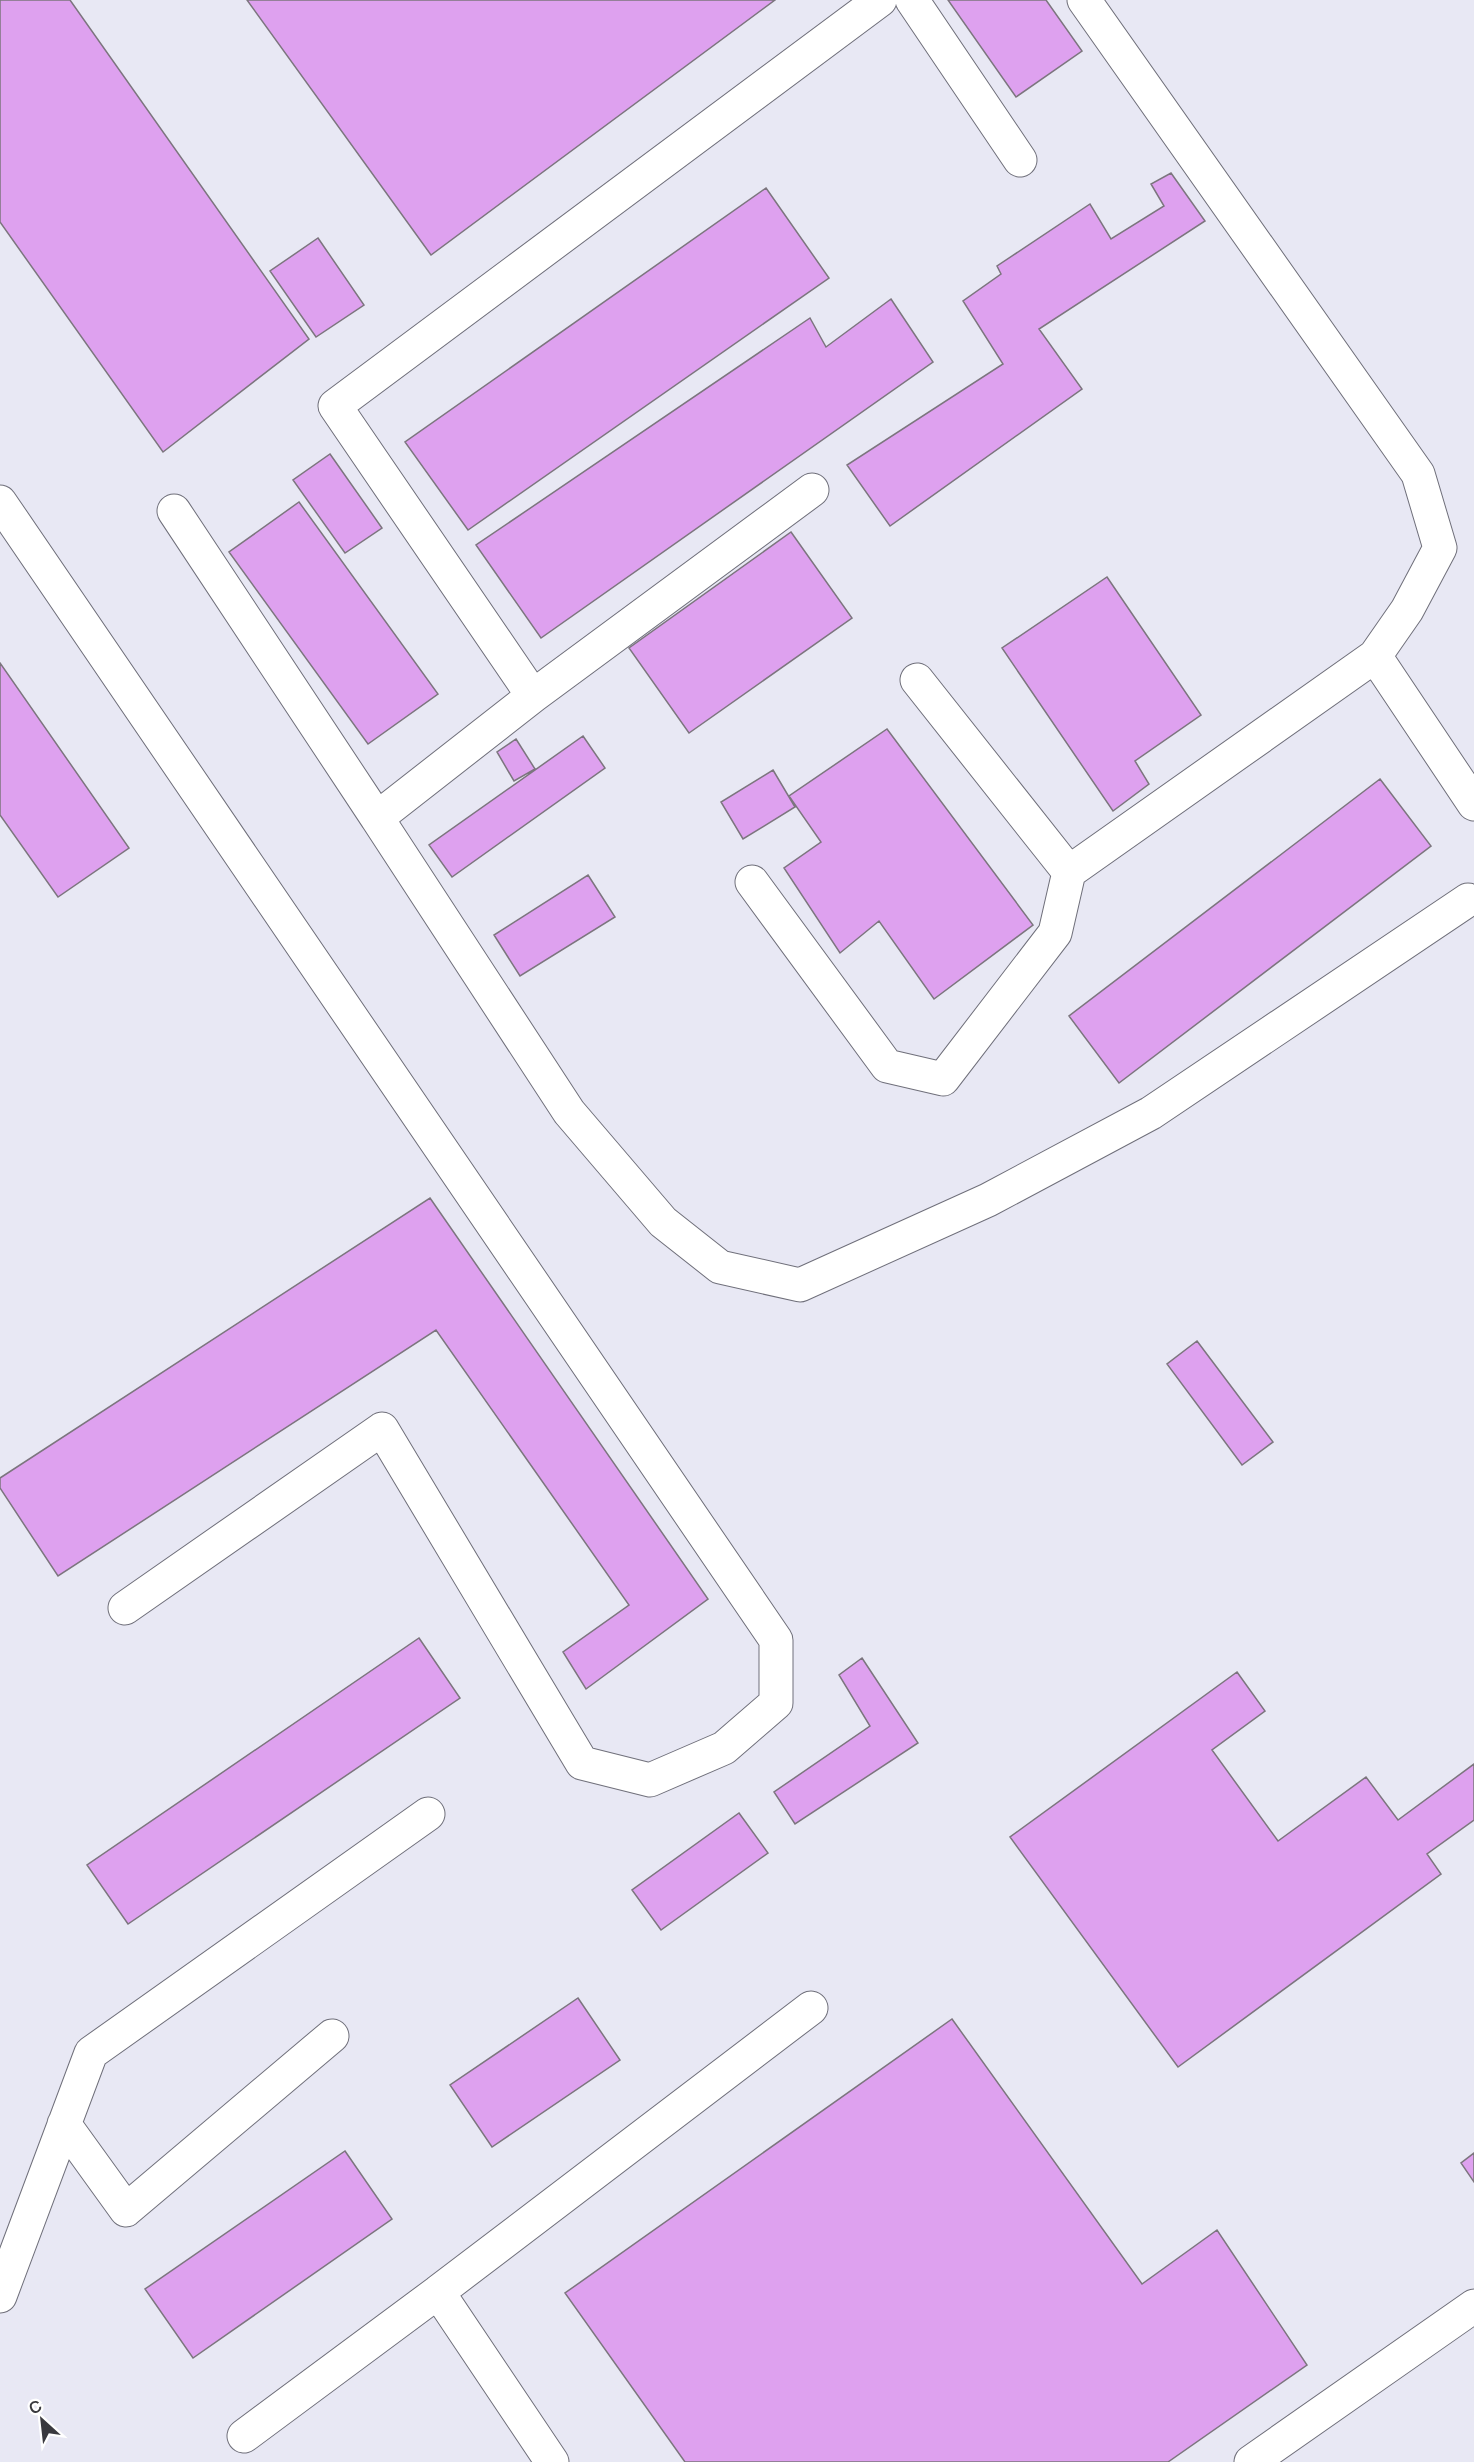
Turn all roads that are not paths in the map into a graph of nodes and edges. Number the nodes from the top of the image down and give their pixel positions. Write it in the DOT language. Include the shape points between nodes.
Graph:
graph roads {
  1 [pos="880,0"];
  2 [pos="912,0"];
  3 [pos="1084,0"];
  4 [pos="1020,160"];
  5 [pos="812,489"];
  6 [pos="0,502"];
  7 [pos="174,511"];
  8 [pos="1375,656"];
  9 [pos="917,680"];
  10 [pos="532,696"];
  11 [pos="1474,804"];
  12 [pos="377,818"];
  13 [pos="1069,872"];
  14 [pos="752,882"];
  15 [pos="1468,900"];
  16 [pos="125,1608"];
  17 [pos="428,1814"];
  18 [pos="811,2008"];
  19 [pos="332,2036"];
  20 [pos="64,2124"];
  21 [pos="438,2292"];
  22 [pos="0,2296"];
  23 [pos="1474,2306"];
  24 [pos="244,2436"];
  25 [pos="552,2462"];
  26 [pos="1251,2462"];
  1 -- 10 [label="lane" via="335,406"];
  2 -- 4 [label="lane"];
  3 -- 8 [label="lane" via="1418,474 1440,548 1407,610"];
  5 -- 10 [label="lane"];
  6 -- 16 [label="lane" via="776,1640 776,1703 724,1748 650,1780 582,1763 382,1429"];
  7 -- 12 [label="lane"];
  8 -- 11 [label="lane"];
  8 -- 13 [label="lane"];
  9 -- 13 [label="lane"];
  10 -- 12 [label="lane"];
  12 -- 15 [label="lane" via="569,1112 663,1222 720,1267 800,1285 988,1200 1151,1113"];
  13 -- 14 [label="lane" via="1055,933 943,1079 887,1066"];
  17 -- 20 [label="lane" via="91,2053"];
  18 -- 21 [label="lane"];
  19 -- 20 [label="lane" via="126,2210"];
  20 -- 22 [label="lane"];
  21 -- 24 [label="lane"];
  21 -- 25 [label="lane"];
  23 -- 26 [label="lane"];
}
